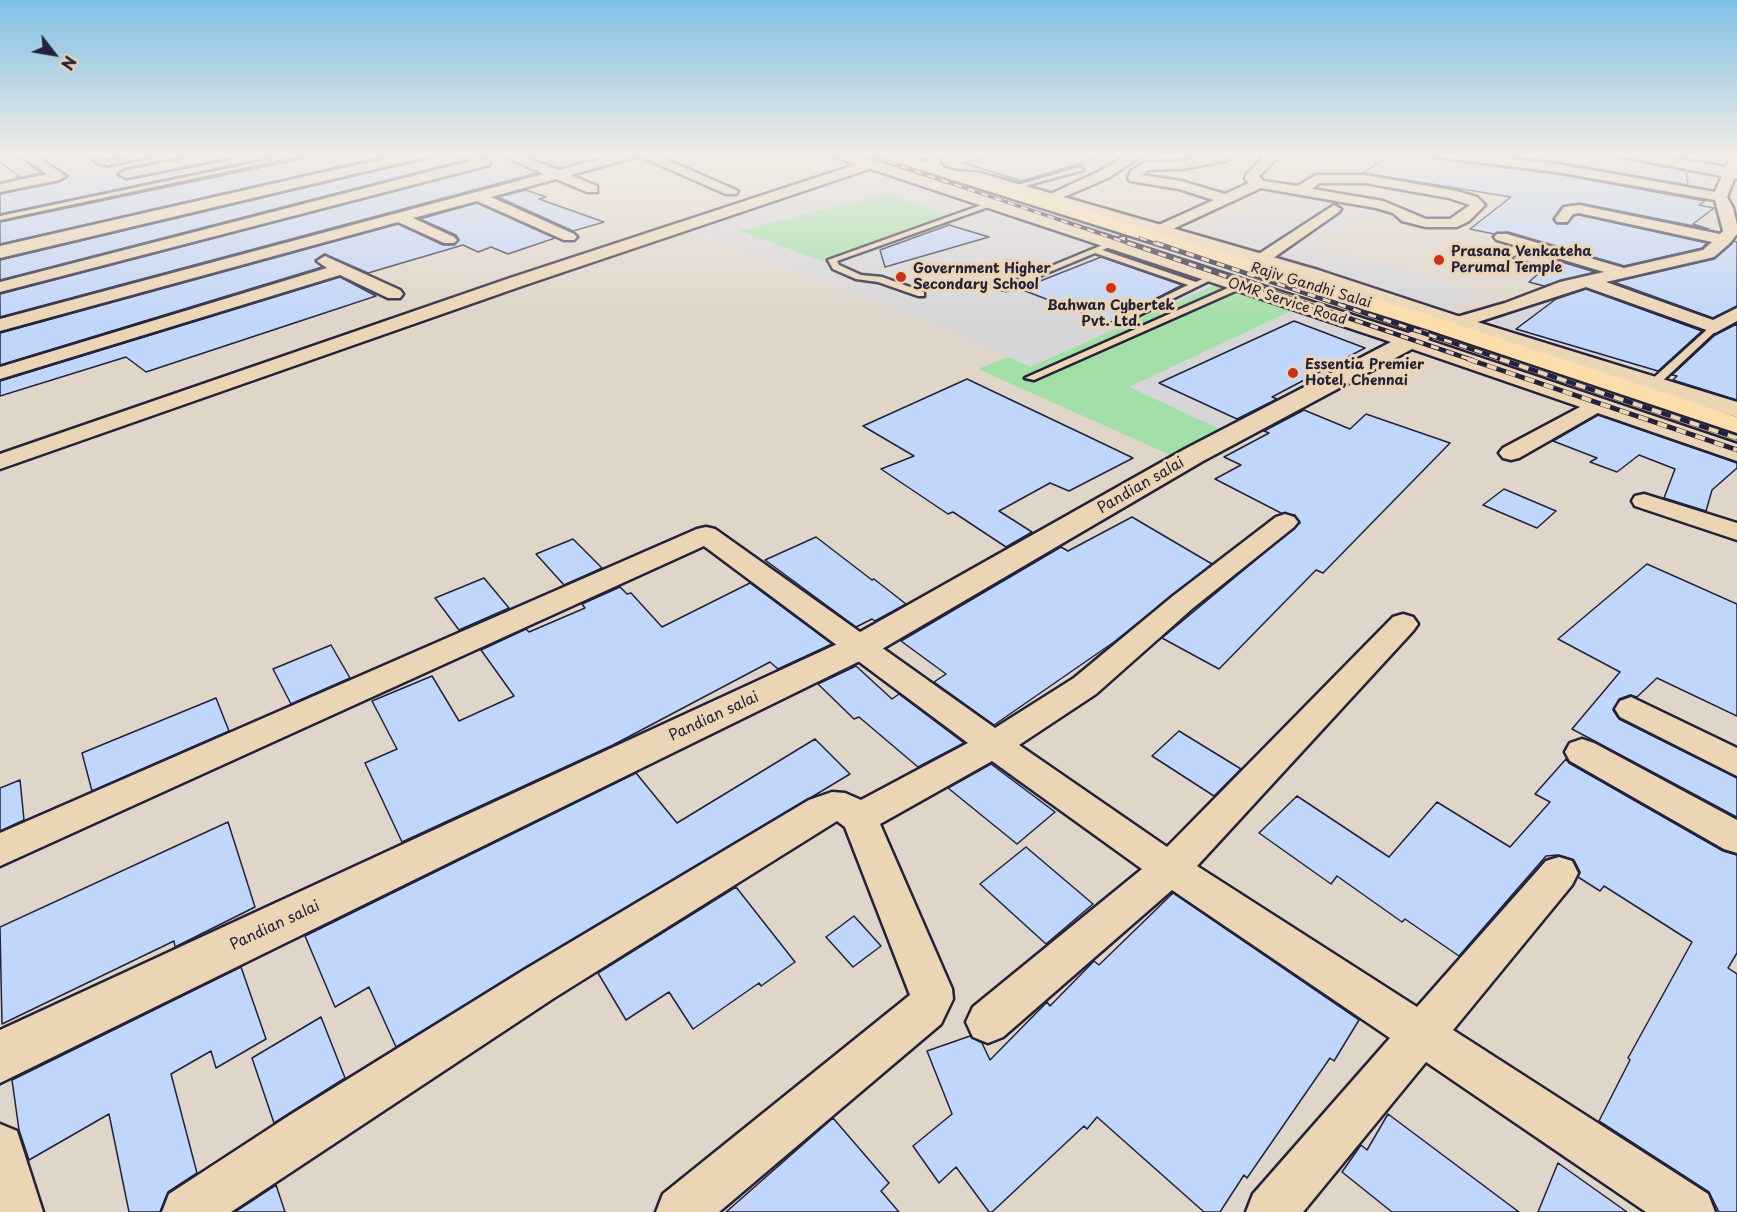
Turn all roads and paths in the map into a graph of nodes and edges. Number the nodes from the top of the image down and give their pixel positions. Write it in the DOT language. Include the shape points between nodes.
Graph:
graph roads {
  1 [pos="1334,209"];
  2 [pos="40,210"];
  3 [pos="182,210"];
  4 [pos="301,210"];
  5 [pos="421,210"];
  6 [pos="508,210"];
  7 [pos="707,210"];
  8 [pos="730,210"];
  9 [pos="977,210"];
  10 [pos="1004,210"];
  11 [pos="1031,210"];
  12 [pos="1069,210"];
  13 [pos="1089,210"];
  14 [pos="1203,210"];
  15 [pos="1397,210"];
  16 [pos="1472,210"];
  17 [pos="1573,210"];
  18 [pos="1582,210"];
  19 [pos="1726,210"];
  20 [pos="397,216"];
  21 [pos="0,218"];
  22 [pos="1562,219"];
  23 [pos="253,222"];
  24 [pos="1159,230"];
  25 [pos="569,237"];
  26 [pos="1502,237"];
  27 [pos="449,240"];
  28 [pos="1725,240"];
  29 [pos="296,244"];
  30 [pos="1108,244"];
  31 [pos="0,252"];
  32 [pos="1260,260"];
  33 [pos="341,269"];
  34 [pos="1620,272"];
  35 [pos="1587,280"];
  36 [pos="1203,281"];
  37 [pos="1239,286"];
  38 [pos="0,287"];
  39 [pos="1003,288"];
  40 [pos="394,294"];
  41 [pos="921,294"];
  42 [pos="1382,308"];
  43 [pos="1737,313"];
  44 [pos="1361,316"];
  45 [pos="1123,320"];
  46 [pos="0,326"];
  47 [pos="1715,327"];
  48 [pos="1431,331"];
  49 [pos="0,373"];
  50 [pos="1030,378"];
  51 [pos="1653,384"];
  52 [pos="1595,405"];
  53 [pos="1737,410"];
  54 [pos="1737,425"];
  55 [pos="1737,442"];
  56 [pos="0,450"];
  57 [pos="1511,453"];
  58 [pos="1737,453"];
  59 [pos="0,462"];
  60 [pos="1644,501"];
  61 [pos="1285,522"];
  62 [pos="1737,532"];
  63 [pos="1403,624"];
  64 [pos="858,648"];
  65 [pos="1631,709"];
  66 [pos="995,744"];
  67 [pos="1581,752"];
  68 [pos="1737,762"];
  69 [pos="859,818"];
  70 [pos="1737,838"];
  71 [pos="7,847"];
  72 [pos="1172,868"];
  73 [pos="1559,873"];
  74 [pos="988,1022"];
  75 [pos="1423,1034"];
  76 [pos="0,1057"];
  77 [pos="0,1148"];
  78 [pos="18,1212"];
  79 [pos="188,1212"];
  80 [pos="681,1212"];
  81 [pos="1271,1212"];
  82 [pos="1690,1212"];
  1 -- 32 [label="street"];
  2 -- 21 [label="lane"];
  3 -- 31 [label="street"];
  4 -- 23 [label="street"];
  5 -- 20 [label="street"];
  6 -- 25 [label="street"];
  7 -- 56 [label="street"];
  8 -- 59 [label="street"];
  9 -- 41 [label="lane" via="832,260 836,267 859,277 879,279"];
  10 -- 30 [label="street, OMR Service Road"];
  11 -- 30 [label="main road, Rajiv Gandhi Salai"];
  12 -- 42 [label="main road, Rajiv Gandhi Salai"];
  13 -- 24 [label="street"];
  14 -- 24 [label="street"];
  15 -- 16 [label="street" via="1407,218 1452,224"];
  17 -- 22 [label="street"];
  18 -- 28 [label="street"];
  19 -- 28 [label="street" via="1731,232"];
  20 -- 27 [label="street"];
  20 -- 29 [label="street"];
  23 -- 29 [label="street"];
  23 -- 38 [label="street"];
  24 -- 32 [label="street"];
  26 -- 34 [label="street"];
  28 -- 34 [label="street" via="1708,254"];
  29 -- 33 [label="street"];
  29 -- 46 [label="street"];
  30 -- 36 [label="street, OMR Service Road"];
  30 -- 39 [label="lane"];
  30 -- 44 [label="main road, Rajiv Gandhi Salai"];
  32 -- 48 [label="street"];
  33 -- 40 [label="street"];
  33 -- 49 [label="street"];
  34 -- 35 [label="street"];
  35 -- 47 [label="street"];
  35 -- 48 [label="street"];
  36 -- 37 [label="street, OMR Service Road"];
  36 -- 45 [label="lane"];
  37 -- 48 [label="street, OMR Service Road"];
  37 -- 50 [label="lane"];
  42 -- 44 [label="main road"];
  42 -- 48 [label="main road, Rajiv Gandhi Salai"];
  43 -- 47 [label="street"];
  44 -- 48 [label="main road, Rajiv Gandhi Salai"];
  47 -- 51 [label="lane"];
  48 -- 51 [label="street"];
  48 -- 52 [label="street, OMR Service Road"];
  48 -- 54 [label="main road, Rajiv Gandhi Salai"];
  48 -- 55 [label="main road, Rajiv Gandhi Salai"];
  48 -- 64 [label="street, Pandian salai" via="1194,455"];
  51 -- 53 [label="street"];
  52 -- 57 [label="street"];
  52 -- 58 [label="street, OMR Service Road"];
  60 -- 62 [label="street"];
  61 -- 66 [label="street" via="1085,686"];
  63 -- 72 [label="street"];
  64 -- 66 [label="street"];
  64 -- 71 [label="street" via="706,535"];
  64 -- 76 [label="street, Pandian salai"];
  65 -- 68 [label="street"];
  66 -- 69 [label="street"];
  66 -- 72 [label="street"];
  67 -- 70 [label="street"];
  69 -- 79 [label="street" via="846,807 822,810 539,984"];
  69 -- 80 [label="street" via="932,999 926,1009"];
  72 -- 74 [label="street"];
  72 -- 75 [label="street"];
  73 -- 75 [label="street"];
  75 -- 81 [label="street"];
  75 -- 82 [label="street"];
  77 -- 78 [label="street"];
}
